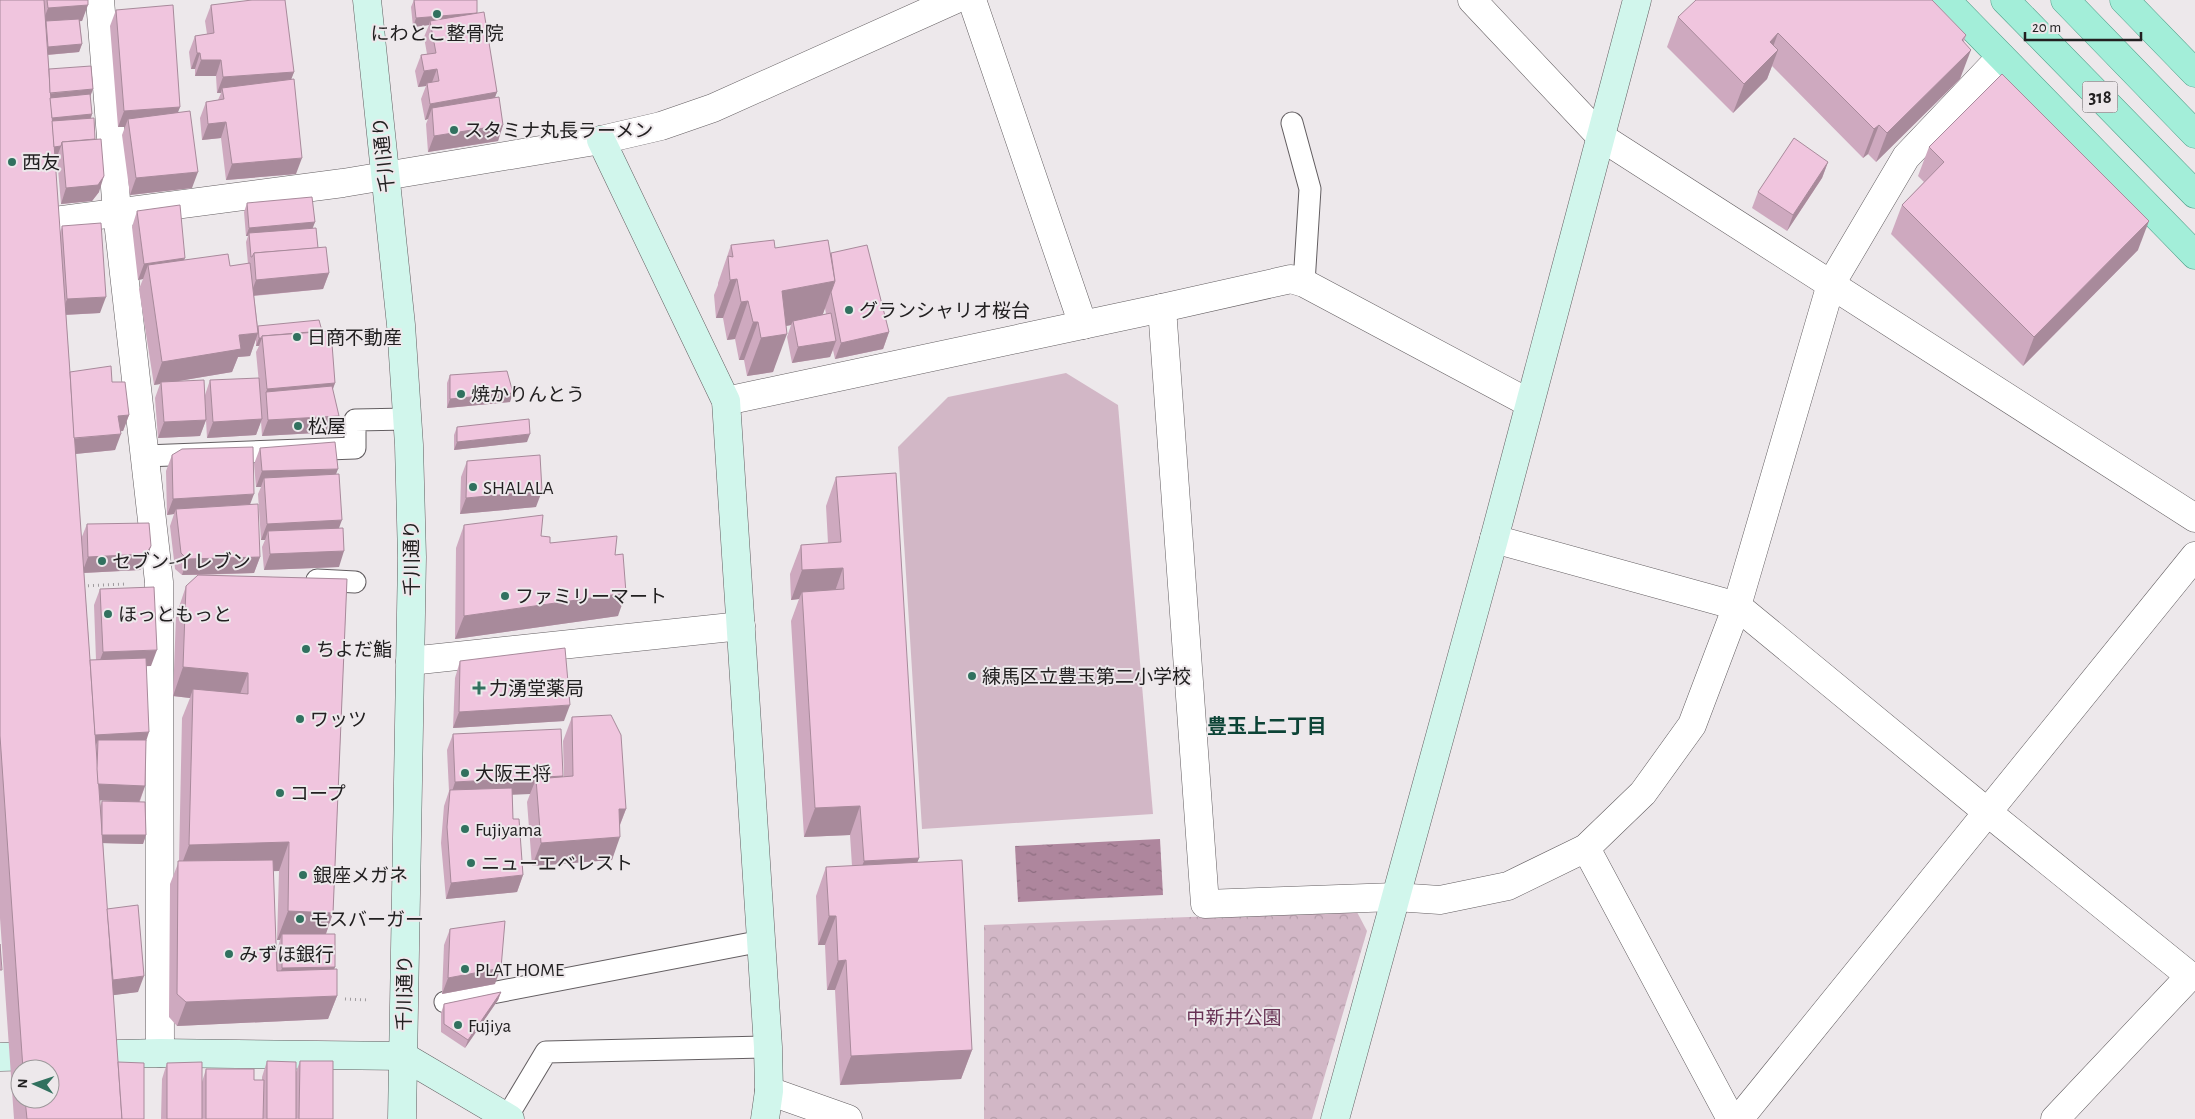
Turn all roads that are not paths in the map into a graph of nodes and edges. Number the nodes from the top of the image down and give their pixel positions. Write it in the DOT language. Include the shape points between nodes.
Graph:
graph roads {
  1 [pos="100,0"];
  2 [pos="366,0"];
  3 [pos="954,0"];
  4 [pos="972,0"];
  5 [pos="1472,0"];
  6 [pos="1637,0"];
  7 [pos="1946,0"];
  8 [pos="2005,0"];
  9 [pos="2065,0"];
  10 [pos="2124,0"];
  11 [pos="2001,57"];
  12 [pos="2195,73"];
  13 [pos="1292,123"];
  14 [pos="2195,134"];
  15 [pos="1602,137"];
  16 [pos="601,140"];
  17 [pos="386,176"];
  18 [pos="2195,194"];
  19 [pos="118,212"];
  20 [pos="0,228"];
  21 [pos="2195,254"];
  22 [pos="1304,283"];
  23 [pos="1831,284"];
  24 [pos="1162,308"];
  25 [pos="1083,325"];
  26 [pos="726,401"];
  27 [pos="1529,403"];
  28 [pos="408,419"];
  29 [pos="145,456"];
  30 [pos="2195,518"];
  31 [pos="1494,539"];
  32 [pos="2195,556"];
  33 [pos="298,580"];
  34 [pos="354,582"];
  35 [pos="1737,606"];
  36 [pos="741,626"];
  37 [pos="410,661"];
  38 [pos="1986,811"];
  39 [pos="1586,848"];
  40 [pos="1396,896"];
  41 [pos="762,941"];
  42 [pos="2193,976"];
  43 [pos="445,1002"];
  44 [pos="768,1047"];
  45 [pos="160,1053"];
  46 [pos="402,1056"];
  47 [pos="0,1057"];
  48 [pos="769,1091"];
  49 [pos="509,1118"];
  50 [pos="402,1119"];
  51 [pos="765,1119"];
  52 [pos="848,1119"];
  53 [pos="1335,1119"];
  54 [pos="1731,1119"];
  55 [pos="1739,1119"];
  56 [pos="2055,1119"];
  1 -- 19 [label="street"];
  2 -- 17 [label="street, 千川通り"];
  3 -- 16 [label="street" via="712,108 661,126"];
  4 -- 25 [label="street"];
  5 -- 15 [label="street"];
  6 -- 15 [label="street"];
  7 -- 11 [label="main road"];
  8 -- 18 [label="main road, 318"];
  9 -- 14 [label="main road, 318"];
  10 -- 12 [label="main road"];
  11 -- 21 [label="main road"];
  11 -- 23 [label="street" via="1906,157"];
  13 -- 22 [label="lane" via="1310,189"];
  15 -- 23 [label="street"];
  15 -- 27 [label="street"];
  16 -- 17 [label="street"];
  16 -- 26 [label="street"];
  17 -- 19 [label="street"];
  17 -- 28 [label="street, 千川通り"];
  19 -- 20 [label="street"];
  19 -- 29 [label="street"];
  22 -- 24 [label="street" via="1291,278"];
  22 -- 27 [label="street"];
  23 -- 30 [label="street"];
  23 -- 35 [label="street"];
  24 -- 25 [label="street"];
  24 -- 40 [label="street" via="1205,904"];
  25 -- 26 [label="street"];
  26 -- 36 [label="street"];
  27 -- 31 [label="street"];
  28 -- 29 [label="lane" via="355,420 355,448"];
  28 -- 37 [label="street, 千川通り" via="412,557"];
  29 -- 45 [label="street" via="166,588"];
  31 -- 35 [label="street"];
  31 -- 40 [label="street"];
  32 -- 38 [label="street"];
  33 -- 34 [label="lane"];
  35 -- 38 [label="street"];
  35 -- 39 [label="street" via="1692,725 1643,793"];
  36 -- 37 [label="street"];
  36 -- 41 [label="street"];
  37 -- 46 [label="street, 千川通り"];
  38 -- 42 [label="street"];
  38 -- 55 [label="street"];
  39 -- 40 [label="street" via="1508,886 1440,900"];
  39 -- 54 [label="street"];
  40 -- 53 [label="street"];
  41 -- 43 [label="lane"];
  41 -- 44 [label="street"];
  42 -- 56 [label="street"];
  44 -- 48 [label="street"];
  44 -- 49 [label="lane" via="546,1052"];
  45 -- 46 [label="street"];
  45 -- 47 [label="street"];
  46 -- 49 [label="street"];
  46 -- 50 [label="street, 千川通り"];
  48 -- 51 [label="street"];
  48 -- 52 [label="street"];
}
